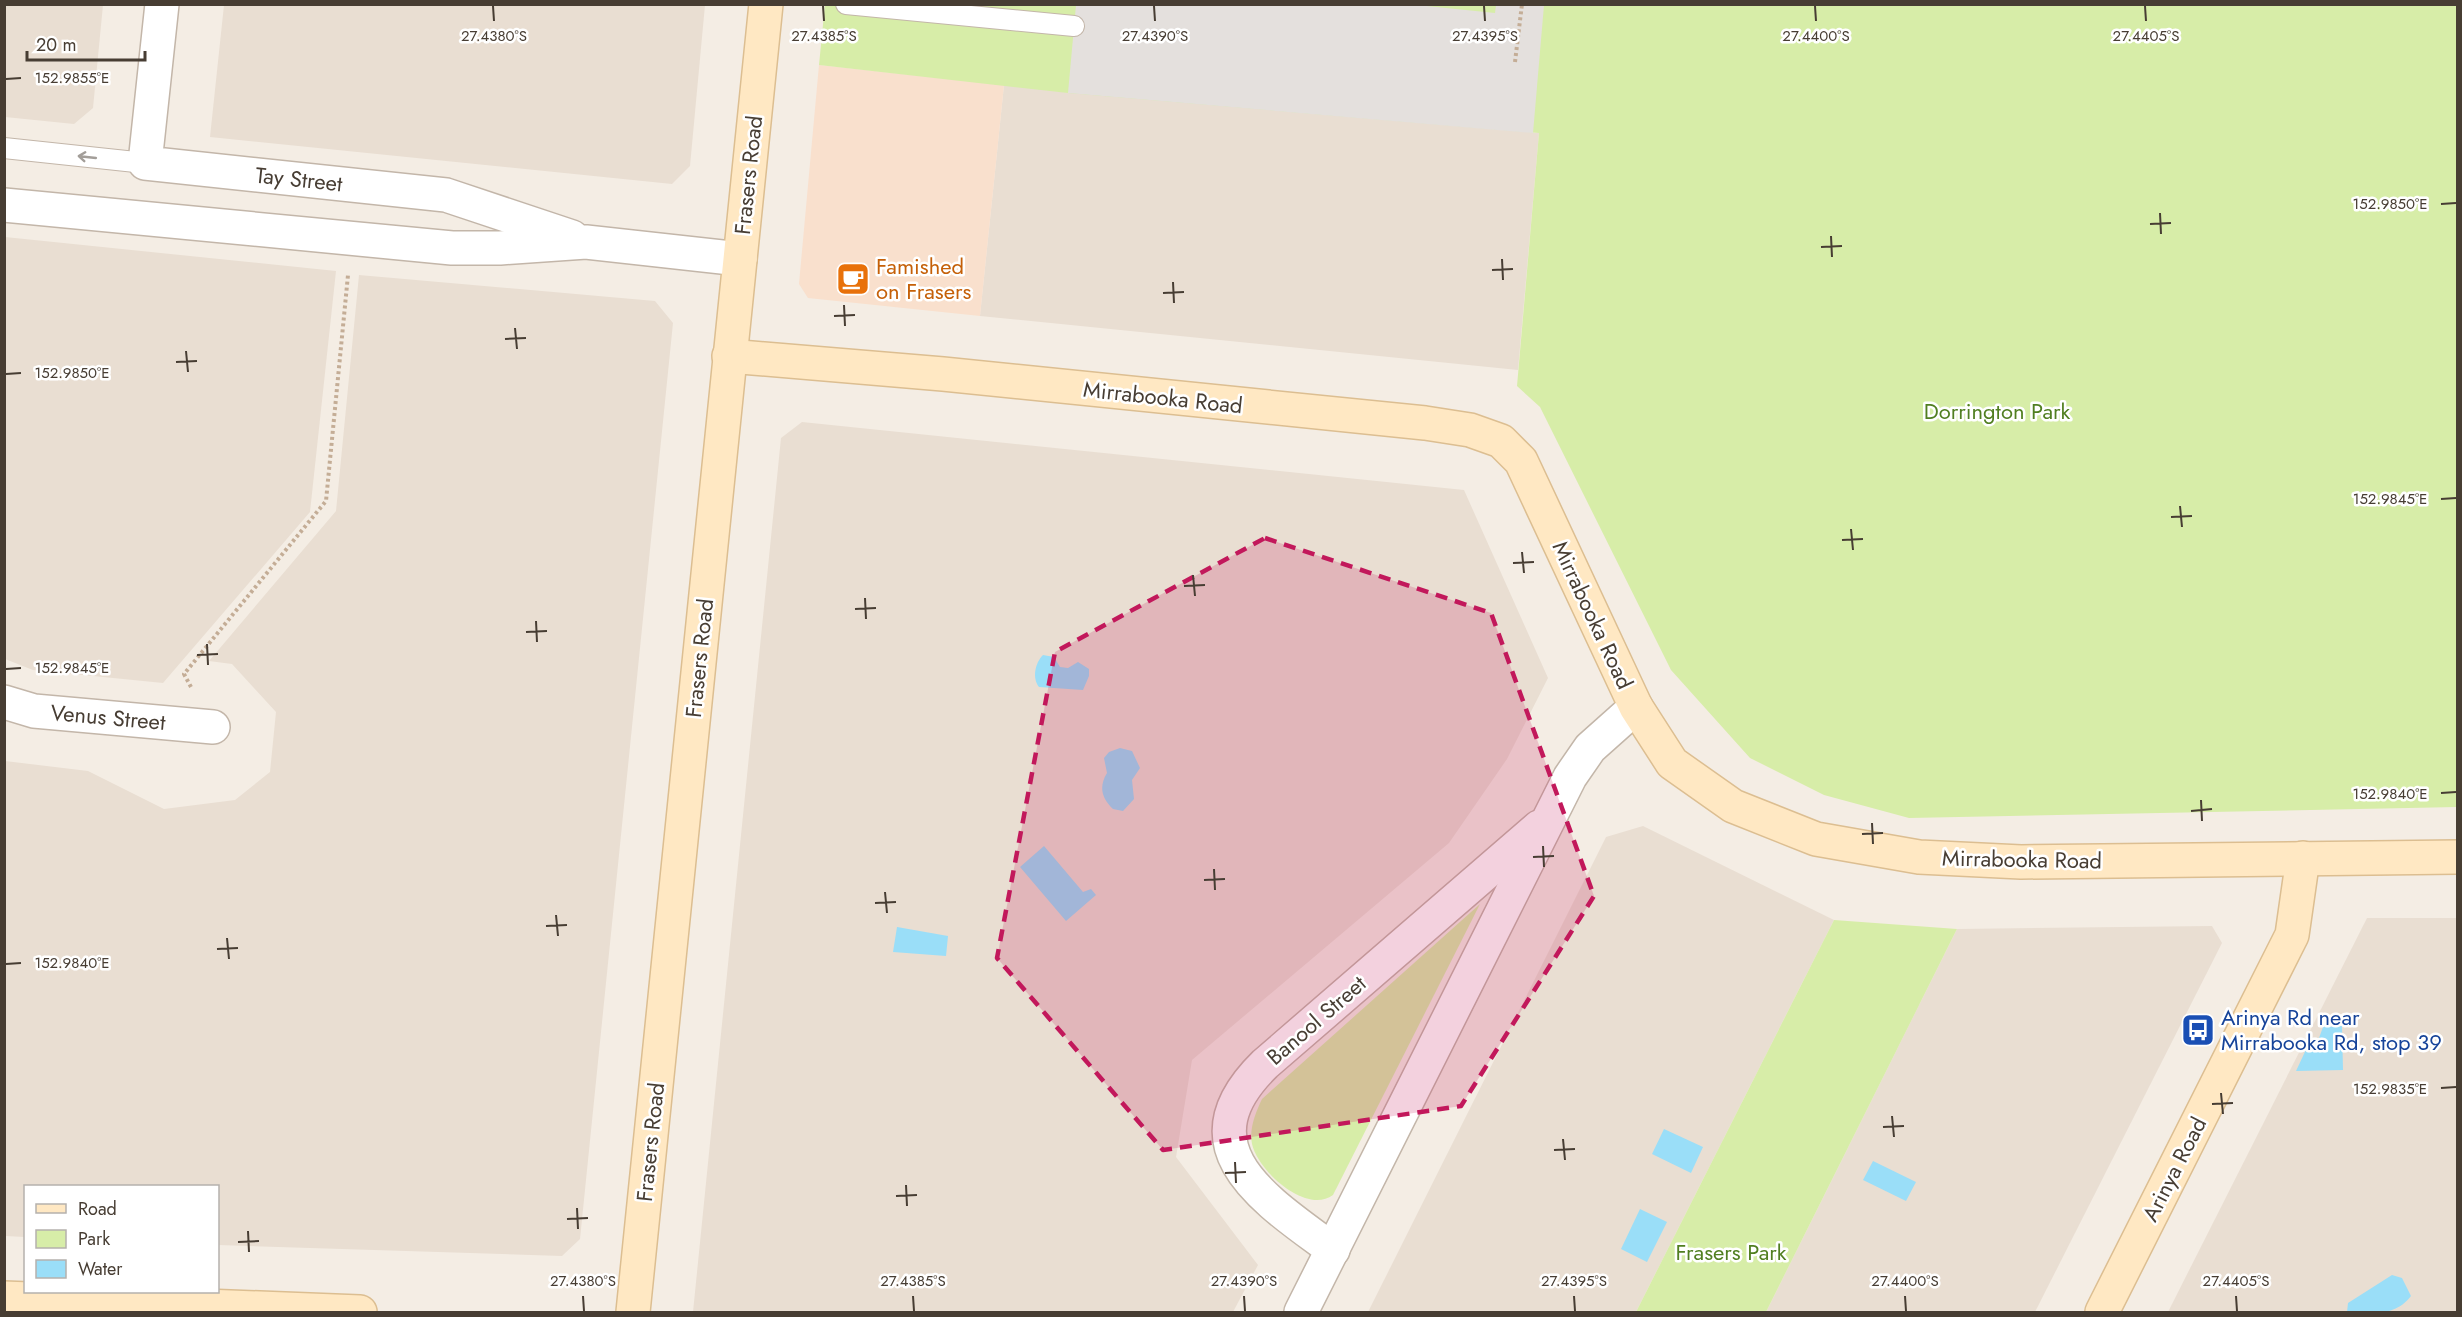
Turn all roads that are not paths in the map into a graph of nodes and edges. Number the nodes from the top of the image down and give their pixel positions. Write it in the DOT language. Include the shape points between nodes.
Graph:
graph roads {
  1 [pos="162,4"];
  2 [pos="766,4"];
  3 [pos="846,4"];
  4 [pos="1074,26"];
  5 [pos="4,148"];
  6 [pos="145,163"];
  7 [pos="4,205"];
  8 [pos="586,242"];
  9 [pos="740,260"];
  10 [pos="729,356"];
  11 [pos="4,702"];
  12 [pos="1636,707"];
  13 [pos="213,727"];
  14 [pos="1550,818"];
  15 [pos="2457,857"];
  16 [pos="2303,858"];
  17 [pos="1333,1250"];
  18 [pos="4,1298"];
  19 [pos="360,1312"];
  20 [pos="633,1312"];
  21 [pos="1301,1312"];
  22 [pos="2102,1312"];
  1 -- 6 [label="street"];
  2 -- 9 [label="street, Frasers Road"];
  3 -- 4 [label="lane"];
  6 -- 5 [label="lane, Tay Street, one-way"];
  6 -- 8 [label="street, Tay Street" via="446,195"];
  7 -- 8 [label="street, Tay Street" via="452,248 500,249"];
  8 -- 9 [label="street, Tay Street"];
  9 -- 10 [label="street, Frasers Road"];
  10 -- 12 [label="street, Mirrabooka Road" via="1425,423 1470,430 1501,441 1521,461"];
  10 -- 20 [label="street, Frasers Road"];
  11 -- 13 [label="street, Venus Street" via="34,711"];
  12 -- 14 [label="street, Banool Street" via="1590,748"];
  12 -- 16 [label="street, Mirrabooka Road" via="1672,763 1733,806 1815,839 1919,857 2021,862"];
  14 -- 17 [label="street, Banool Street"];
  14 -- 17 [label="street, Banool Street" via="1265,1065 1239,1093 1230,1124 1233,1149 1243,1174 1269,1201"];
  15 -- 16 [label="street, Mirrabooka Road"];
  16 -- 22 [label="street, Arinya Road" via="2292,935"];
  17 -- 21 [label="street, Banool Street"];
  18 -- 19 [label="street"];
}
